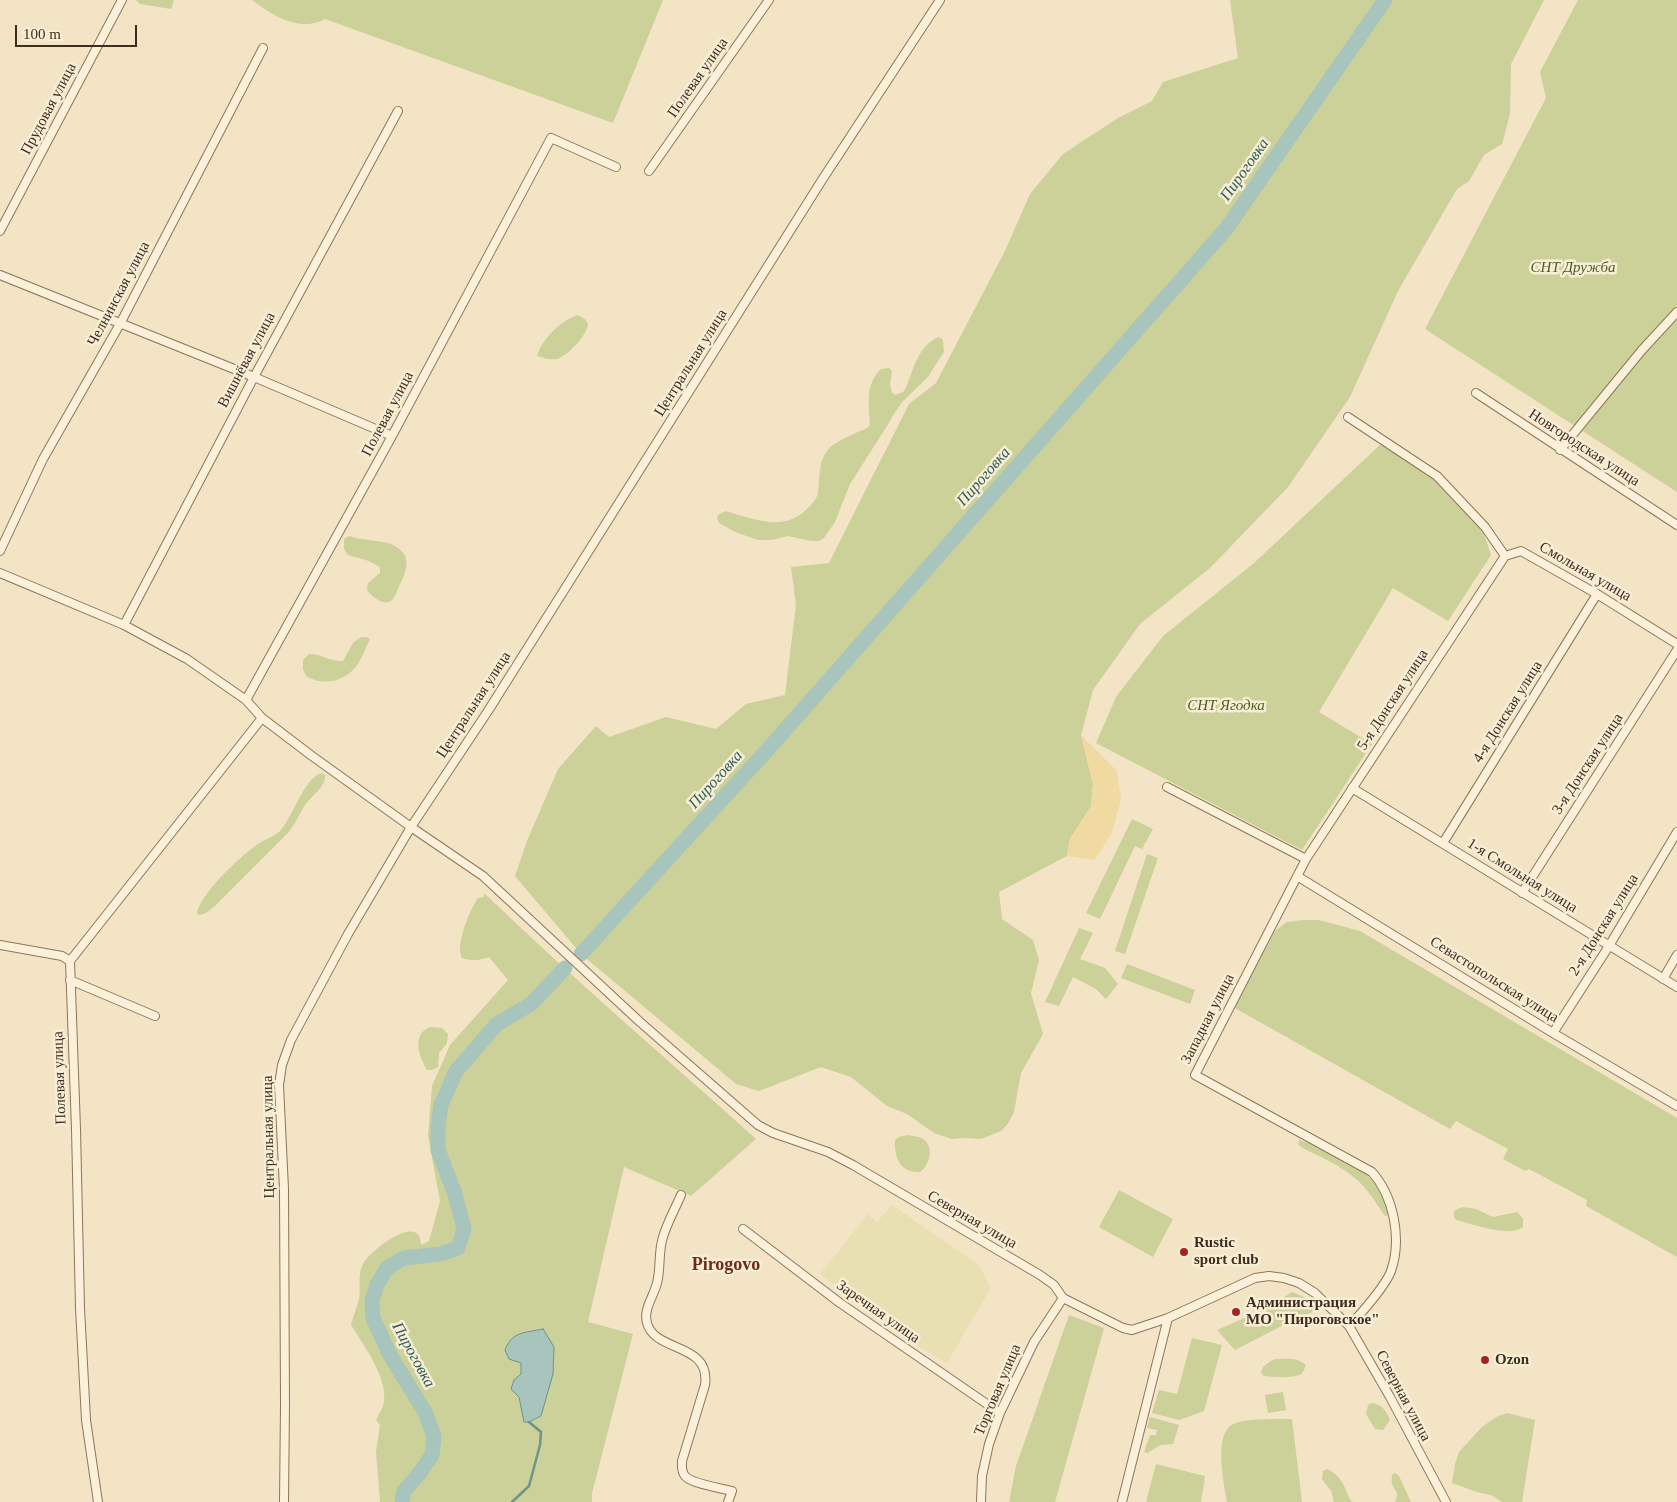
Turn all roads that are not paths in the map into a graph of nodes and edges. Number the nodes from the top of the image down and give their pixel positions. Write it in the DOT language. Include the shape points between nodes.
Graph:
graph roads {
  1 [pos="122,0"];
  2 [pos="768,0"];
  3 [pos="940,0"];
  4 [pos="263,48"];
  5 [pos="398,110"];
  6 [pos="616,167"];
  7 [pos="649,171"];
  8 [pos="0,231"];
  9 [pos="0,275"];
  10 [pos="1677,312"];
  11 [pos="120,324"];
  12 [pos="254,377"];
  13 [pos="1476,393"];
  14 [pos="1348,417"];
  15 [pos="392,436"];
  16 [pos="1560,450"];
  17 [pos="1677,525"];
  18 [pos="0,551"];
  19 [pos="1504,556"];
  20 [pos="0,574"];
  21 [pos="1597,594"];
  22 [pos="124,625"];
  23 [pos="1677,644"];
  24 [pos="1677,650"];
  25 [pos="246,700"];
  26 [pos="262,718"];
  27 [pos="1167,787"];
  28 [pos="1352,788"];
  29 [pos="411,827"];
  30 [pos="1677,832"];
  31 [pos="1443,843"];
  32 [pos="1306,859"];
  33 [pos="1297,876"];
  34 [pos="1522,893"];
  35 [pos="0,945"];
  36 [pos="1609,946"];
  37 [pos="1677,956"];
  38 [pos="70,960"];
  39 [pos="1663,979"];
  40 [pos="70,980"];
  41 [pos="1677,987"];
  42 [pos="155,1016"];
  43 [pos="1552,1033"];
  44 [pos="1677,1106"];
  45 [pos="681,1195"];
  46 [pos="743,1229"];
  47 [pos="1063,1298"];
  48 [pos="1168,1318"];
  49 [pos="1349,1326"];
  50 [pos="1000,1413"];
  51 [pos="98,1502"];
  52 [pos="284,1502"];
  53 [pos="728,1502"];
  54 [pos="981,1502"];
  55 [pos="1122,1502"];
  56 [pos="1446,1502"];
  1 -- 8 [label="street, Прудовая улица"];
  2 -- 7 [label="street, Полевая улица"];
  3 -- 29 [label="street, Центральная улица"];
  4 -- 11 [label="street, Челнинская улица"];
  5 -- 12 [label="street, Вишнёвая улица"];
  6 -- 15 [label="street, Полевая улица" via="551,138"];
  9 -- 11 [label="street"];
  10 -- 16 [label="street"];
  11 -- 12 [label="street"];
  11 -- 18 [label="street, Челнинская улица" via="43,459"];
  12 -- 15 [label="street"];
  12 -- 22 [label="street, Вишнёвая улица"];
  13 -- 16 [label="street, Новгородская улица"];
  14 -- 19 [label="street" via="1437,476 1485,527"];
  15 -- 25 [label="street, Полевая улица"];
  16 -- 17 [label="street, Новгородская улица"];
  19 -- 21 [label="street, Смольная улица" via="1521,551"];
  19 -- 28 [label="street, 5-я Донская улица"];
  20 -- 22 [label="street, Северная улица"];
  21 -- 23 [label="street, Смольная улица"];
  21 -- 31 [label="street, 4-я Донская улица"];
  22 -- 25 [label="street, Северная улица" via="187,659"];
  24 -- 34 [label="street, 3-я Донская улица"];
  25 -- 26 [label="street, Северная улица"];
  26 -- 29 [label="street, Северная улица"];
  26 -- 38 [label="street"];
  27 -- 32 [label="street"];
  28 -- 31 [label="street, 1-я Смольная улица"];
  28 -- 32 [label="street, 5-я Донская улица"];
  29 -- 47 [label="street, Северная улица" via="483,876 640,1022 758,1125 853,1165 1040,1275 1054,1285"];
  29 -- 52 [label="street, Центральная улица" via="348,934 291,1040 282,1065 279,1085 284,1189"];
  30 -- 36 [label="street, 2-я Донская улица"];
  31 -- 34 [label="street, 1-я Смольная улица"];
  32 -- 33 [label="street, Западная улица"];
  33 -- 43 [label="street, Севастопольская улица"];
  33 -- 49 [label="street, Западная улица" via="1195,1076 1372,1172 1380,1181 1387,1193 1396,1251 1385,1282"];
  34 -- 36 [label="street, 1-я Смольная улица"];
  35 -- 38 [label="street"];
  36 -- 39 [label="street, 1-я Смольная улица"];
  36 -- 43 [label="street, 2-я Донская улица"];
  37 -- 39 [label="street"];
  38 -- 40 [label="street, Полевая улица"];
  39 -- 41 [label="street, 1-я Смольная улица"];
  40 -- 42 [label="street"];
  40 -- 51 [label="street, Полевая улица" via="86,1420"];
  43 -- 44 [label="street, Севастопольская улица"];
  45 -- 53 [label="street" via="663,1237 658,1282 646,1311 647,1324 653,1335 696,1357 703,1366 705,1385 681,1468 692,1481 732,1491"];
  46 -- 50 [label="street, Заречная улица" via="840,1303"];
  47 -- 48 [label="street, Северная улица" via="1132,1330"];
  47 -- 50 [label="street, Торговая улица" via="1034,1342"];
  48 -- 49 [label="street, Северная улица" via="1255,1278 1269,1276 1298,1283 1315,1293"];
  48 -- 55 [label="street"];
  49 -- 56 [label="street, Северная улица"];
  50 -- 54 [label="street, Торговая улица" via="982,1476"];
}
